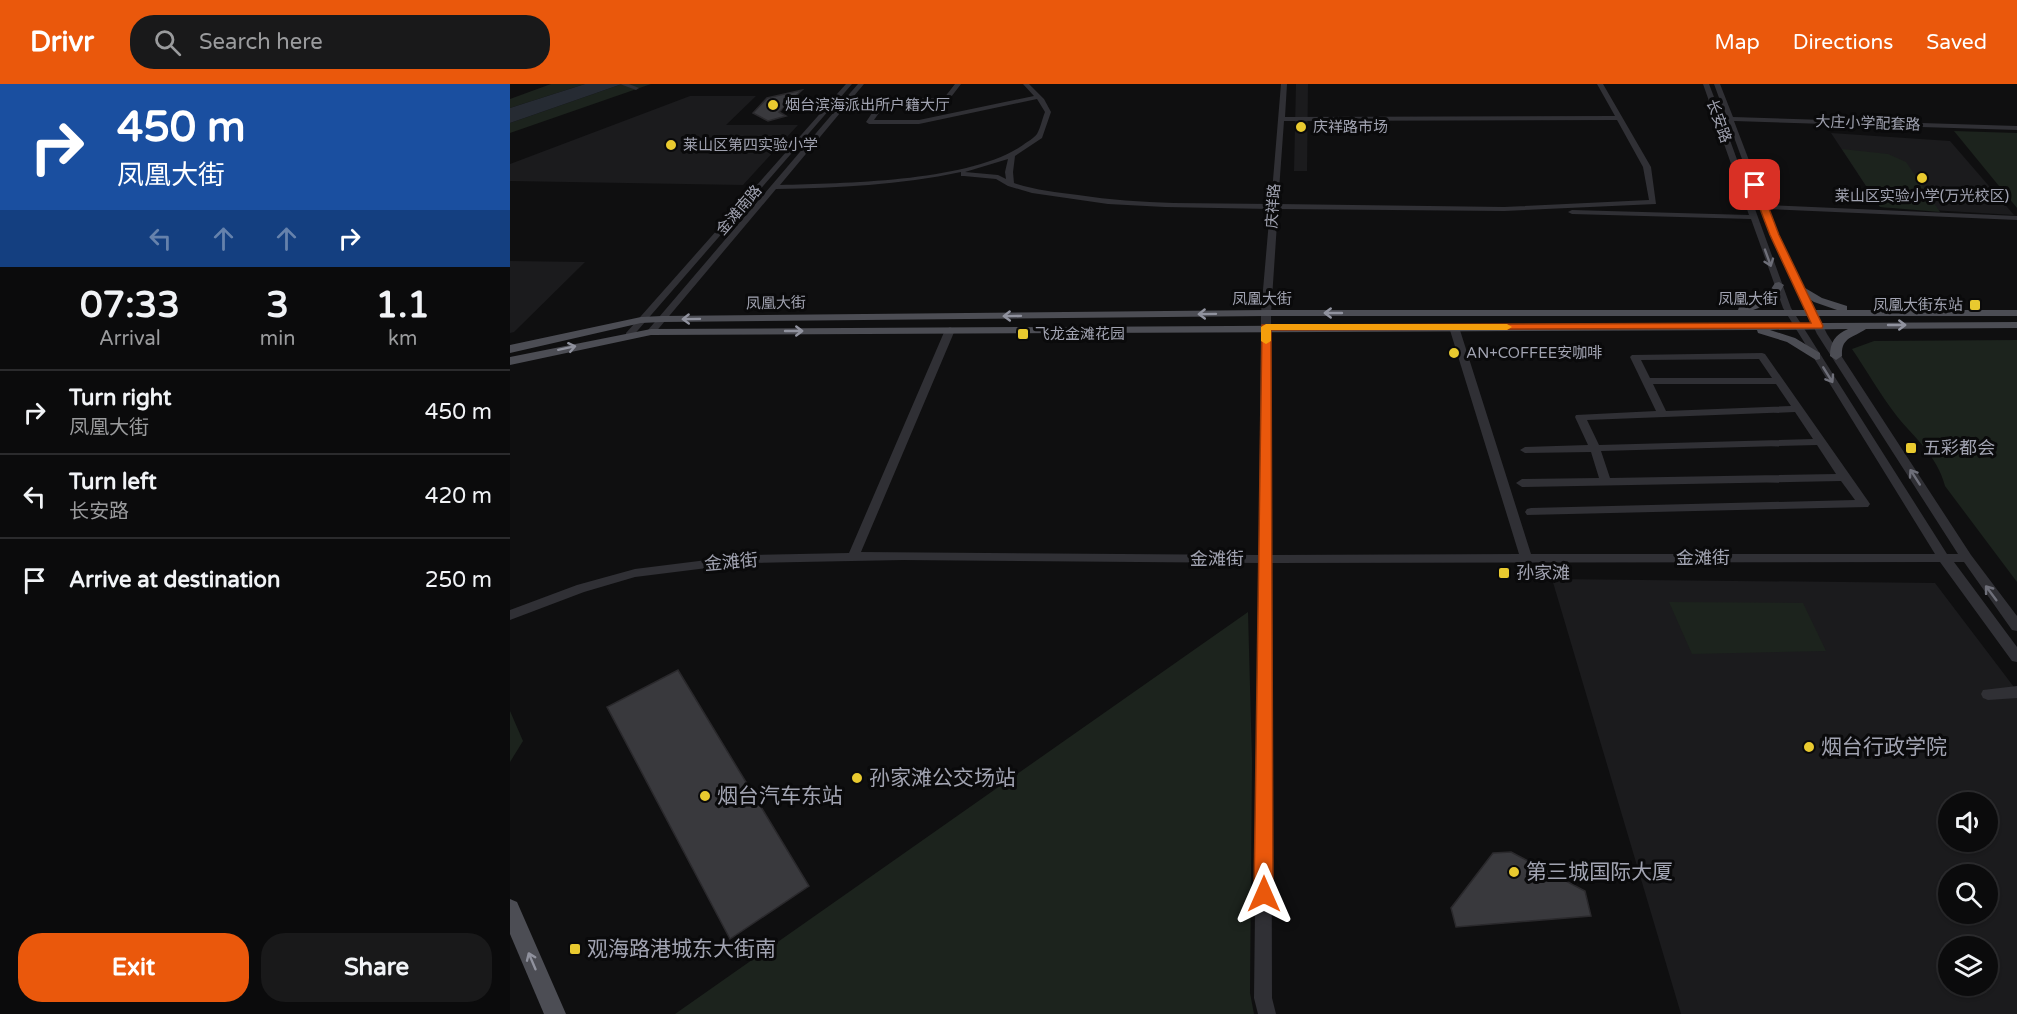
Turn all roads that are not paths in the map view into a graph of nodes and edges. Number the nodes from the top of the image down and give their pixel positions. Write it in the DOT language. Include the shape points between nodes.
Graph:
graph roads {
  1 [pos="624,84"];
  2 [pos="849,84"];
  3 [pos="861,84"];
  4 [pos="958,84"];
  5 [pos="1026,84"];
  6 [pos="1284,84"];
  7 [pos="1600,84"];
  8 [pos="1706,84"];
  9 [pos="1717,84"];
  10 [pos="636,88"];
  11 [pos="1038,97"];
  12 [pos="796,105"];
  13 [pos="829,106"];
  14 [pos="838,111"];
  15 [pos="877,111"];
  16 [pos="1281,118"];
  17 [pos="1619,118"];
  18 [pos="1718,119"];
  19 [pos="1730,119"];
  20 [pos="2017,128"];
  21 [pos="1012,156"];
  22 [pos="945,174"];
  23 [pos="1011,184"];
  24 [pos="774,186"];
  25 [pos="1561,205"];
  26 [pos="1273,206"];
  27 [pos="1764,207"];
  28 [pos="1754,217"];
  29 [pos="2017,218"];
  30 [pos="696,260"];
  31 [pos="712,260"];
  32 [pos="1779,285"];
  33 [pos="1800,288"];
  34 [pos="2017,312"];
  35 [pos="1266,313"];
  36 [pos="1879,313"];
  37 [pos="1418,314"];
  38 [pos="1716,314"];
  39 [pos="1790,314"];
  40 [pos="1812,314"];
  41 [pos="1114,315"];
  42 [pos="729,318"];
  43 [pos="662,319"];
  44 [pos="641,320"];
  45 [pos="2017,325"];
  46 [pos="1730,326"];
  47 [pos="1797,326"];
  48 [pos="1818,326"];
  49 [pos="1870,326"];
  50 [pos="1266,327"];
  51 [pos="1415,327"];
  52 [pos="1454,327"];
  53 [pos="1113,328"];
  54 [pos="951,330"];
  55 [pos="651,332"];
  56 [pos="722,332"];
  57 [pos="629,335"];
  58 [pos="510,349"];
  59 [pos="1816,356"];
  60 [pos="1836,356"];
  61 [pos="510,361"];
  62 [pos="1646,381"];
  63 [pos="1778,381"];
  64 [pos="1797,409"];
  65 [pos="1662,414"];
  66 [pos="1820,442"];
  67 [pos="1595,448"];
  68 [pos="1525,450"];
  69 [pos="1844,477"];
  70 [pos="1606,481"];
  71 [pos="1522,483"];
  72 [pos="1531,512"];
  73 [pos="853,557"];
  74 [pos="1943,557"];
  75 [pos="1967,558"];
  76 [pos="1266,559"];
  77 [pos="1526,559"];
  78 [pos="510,615"];
  79 [pos="2017,626"];
  80 [pos="2017,657"];
  81 [pos="2017,692"];
  82 [pos="1988,694"];
  83 [pos="510,909"];
  84 [pos="555,1014"];
  85 [pos="1266,1014"];
  1 -- 10 [label="street"];
  2 -- 13 [label="street, 金滩南路"];
  3 -- 14 [label="street, 金滩南路"];
  4 -- 15 [label="street" via="946,100 885,101"];
  5 -- 11 [label="street"];
  6 -- 16 [label="street, 庆祥路"];
  7 -- 17 [label="street"];
  8 -- 18 [label="street, 长安路"];
  9 -- 19 [label="street, 长安路"];
  11 -- 15 [label="street" via="919,122 869,122"];
  11 -- 21 [label="street" via="1048,115 1042,132"];
  12 -- 13 [label="street"];
  13 -- 14 [label="street"];
  13 -- 30 [label="street, 金滩南路"];
  14 -- 15 [label="street"];
  14 -- 24 [label="street, 金滩南路"];
  16 -- 17 [label="street"];
  16 -- 26 [label="street, 庆祥路"];
  17 -- 25 [label="street" via="1647,167 1653,202"];
  18 -- 19 [label="street, 大庄小学配套路"];
  18 -- 28 [label="street, 长安路"];
  19 -- 20 [label="street, 大庄小学配套路"];
  19 -- 27 [label="street, 长安路"];
  21 -- 22 [label="street"];
  21 -- 23 [label="street"];
  22 -- 23 [label="street" via="998,177"];
  22 -- 24 [label="street" via="860,185"];
  23 -- 26 [label="street" via="1032,191 1108,202"];
  24 -- 31 [label="street, 金滩南路"];
  25 -- 26 [label="street" via="1504,209"];
  25 -- 28 [label="street" via="1566,212"];
  26 -- 35 [label="street, 庆祥路"];
  27 -- 29 [label="street"];
  27 -- 33 [label="street, 长安路"];
  28 -- 32 [label="street, 长安路, one-way"];
  30 -- 31 [label="street"];
  30 -- 44 [label="street, 金滩南路"];
  31 -- 43 [label="street, 金滩南路"];
  32 -- 38 [label="main road" via="1761,303"];
  32 -- 39 [label="street, 长安路"];
  33 -- 36 [label="main road" via="1828,304"];
  33 -- 40 [label="street, 长安路"];
  34 -- 36 [label="main road, 凤凰大街"];
  37 -- 35 [label="main road, 凤凰大街, one-way"];
  35 -- 41 [label="main road, 凤凰大街, one-way"];
  35 -- 50 [label="street, 庆祥路"];
  36 -- 40 [label="main road, 凤凰大街"];
  37 -- 38 [label="main road, 凤凰大街"];
  37 -- 51 [label="main road" via="1391,315 1381,320 1384,324"];
  38 -- 39 [label="main road, 凤凰大街"];
  39 -- 40 [label="main road, 凤凰大街"];
  39 -- 47 [label="street, 长安路"];
  40 -- 48 [label="street, 长安路"];
  41 -- 42 [label="main road, 凤凰大街, one-way"];
  41 -- 53 [label="main road" via="1139,316 1143,322"];
  42 -- 43 [label="main road, 凤凰大街, one-way"];
  42 -- 56 [label="main road" via="756,323 745,330"];
  43 -- 44 [label="main road, 凤凰大街"];
  43 -- 55 [label="street, 金滩南路"];
  44 -- 57 [label="street, 金滩南路"];
  44 -- 58 [label="main road, 凤凰大街"];
  49 -- 45 [label="main road, 凤凰大街, one-way"];
  46 -- 47 [label="main road, 凤凰大街"];
  46 -- 52 [label="main road, 凤凰大街"];
  46 -- 59 [label="main road" via="1771,333"];
  47 -- 48 [label="main road, 凤凰大街"];
  47 -- 59 [label="street, 长安路"];
  48 -- 49 [label="main road, 凤凰大街"];
  48 -- 60 [label="street, 长安路"];
  49 -- 60 [label="main road" via="1837,341"];
  50 -- 51 [label="main road, 凤凰大街"];
  50 -- 53 [label="main road, 凤凰大街"];
  50 -- 76 [label="street, 庆祥路"];
  51 -- 52 [label="main road, 凤凰大街"];
  52 -- 77 [label="street"];
  53 -- 54 [label="main road, 凤凰大街"];
  56 -- 54 [label="main road, 凤凰大街, one-way"];
  54 -- 73 [label="street"];
  55 -- 56 [label="main road, 凤凰大街"];
  55 -- 57 [label="main road, 凤凰大街"];
  61 -- 57 [label="main road, 凤凰大街, one-way"];
  59 -- 74 [label="street, 长安路, one-way"];
  75 -- 60 [label="street, 长安路, one-way"];
  62 -- 63 [label="street"];
  62 -- 63 [label="street" via="1635,357 1762,356"];
  62 -- 65 [label="street"];
  63 -- 64 [label="street"];
  64 -- 65 [label="street"];
  64 -- 66 [label="street"];
  65 -- 67 [label="street" via="1580,417"];
  66 -- 67 [label="street"];
  66 -- 69 [label="street"];
  67 -- 68 [label="street"];
  67 -- 70 [label="street"];
  69 -- 70 [label="street"];
  69 -- 72 [label="street" via="1864,504"];
  70 -- 71 [label="street"];
  73 -- 76 [label="street, 金滩街"];
  73 -- 78 [label="street, 金滩街" via="747,559 635,573"];
  74 -- 75 [label="street, 金滩街"];
  74 -- 77 [label="street, 金滩街"];
  74 -- 80 [label="street, 长安路"];
  79 -- 75 [label="street, 长安路, one-way"];
  76 -- 77 [label="street, 金滩街"];
  76 -- 85 [label="street, 庆祥路"];
  81 -- 82 [label="street"];
  84 -- 83 [label="main road, one-way"];
}
